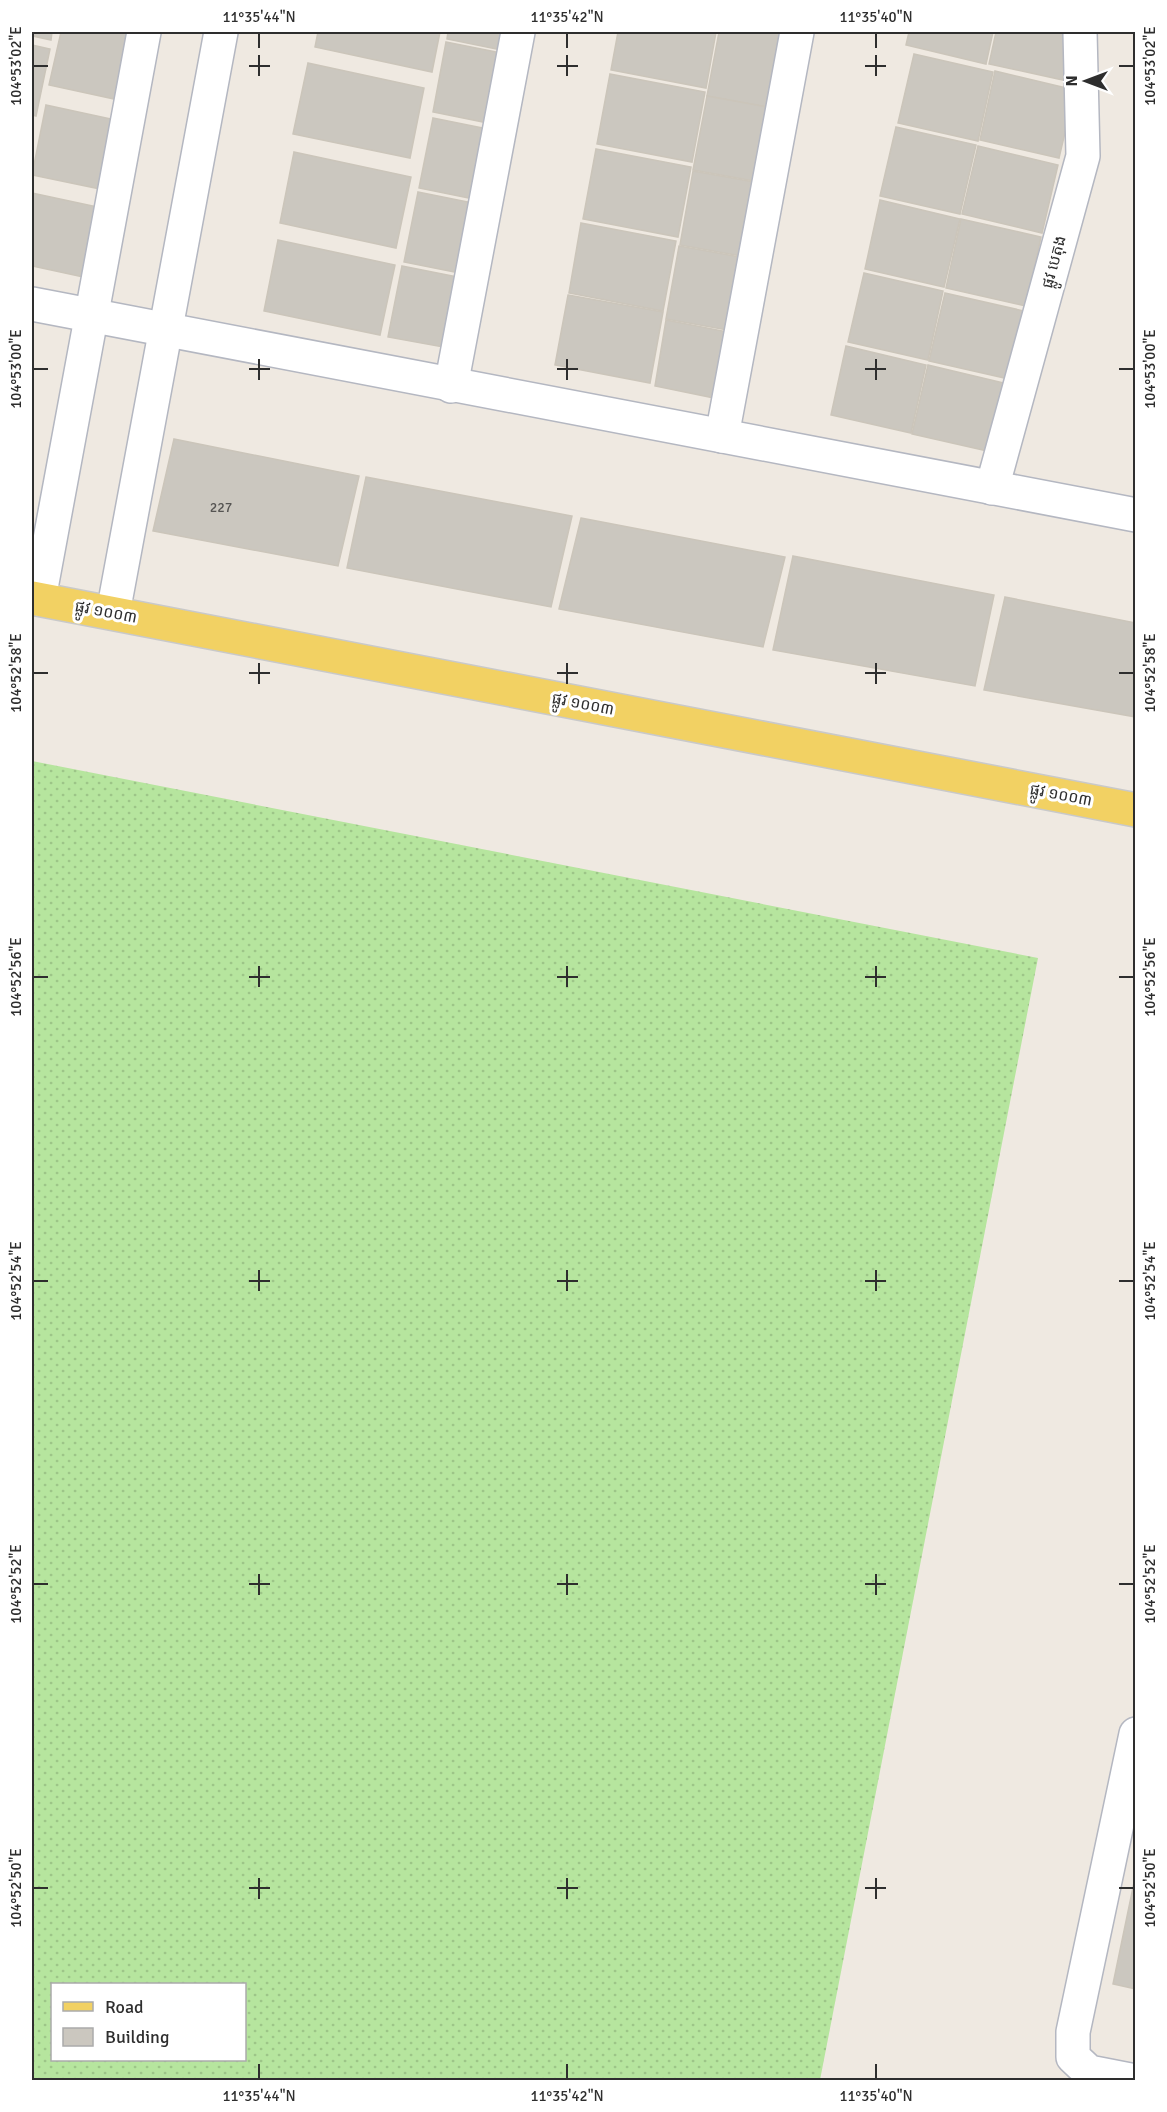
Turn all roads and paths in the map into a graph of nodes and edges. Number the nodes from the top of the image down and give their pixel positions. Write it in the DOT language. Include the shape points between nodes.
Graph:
graph roads {
  1 [pos="144,32"];
  2 [pos="221,32"];
  3 [pos="518,32"];
  4 [pos="797,32"];
  5 [pos="1080,32"];
  6 [pos="32,304"];
  7 [pos="92,315"];
  8 [pos="165,328"];
  9 [pos="451,386"];
  10 [pos="722,436"];
  11 [pos="992,488"];
  12 [pos="1136,515"];
  13 [pos="35,599"];
  14 [pos="113,614"];
  15 [pos="1136,810"];
  16 [pos="1136,1734"];
  17 [pos="1130,2080"];
  1 -- 7 [label="street"];
  2 -- 8 [label="street"];
  3 -- 9 [label="street"];
  4 -- 10 [label="street"];
  5 -- 11 [label="street, ផ្លូវ បេតុង" via="1083,156"];
  6 -- 7 [label="street"];
  7 -- 8 [label="street"];
  7 -- 13 [label="street"];
  8 -- 9 [label="street"];
  8 -- 14 [label="street"];
  9 -- 10 [label="street"];
  10 -- 11 [label="street"];
  11 -- 12 [label="street"];
  13 -- 14 [label="main road, ផ្លូវ ១០០៣"];
  14 -- 15 [label="main road, ផ្លូវ ១០០៣"];
  16 -- 17 [label="street" via="1073,2032 1073,2057 1089,2072"];
}
